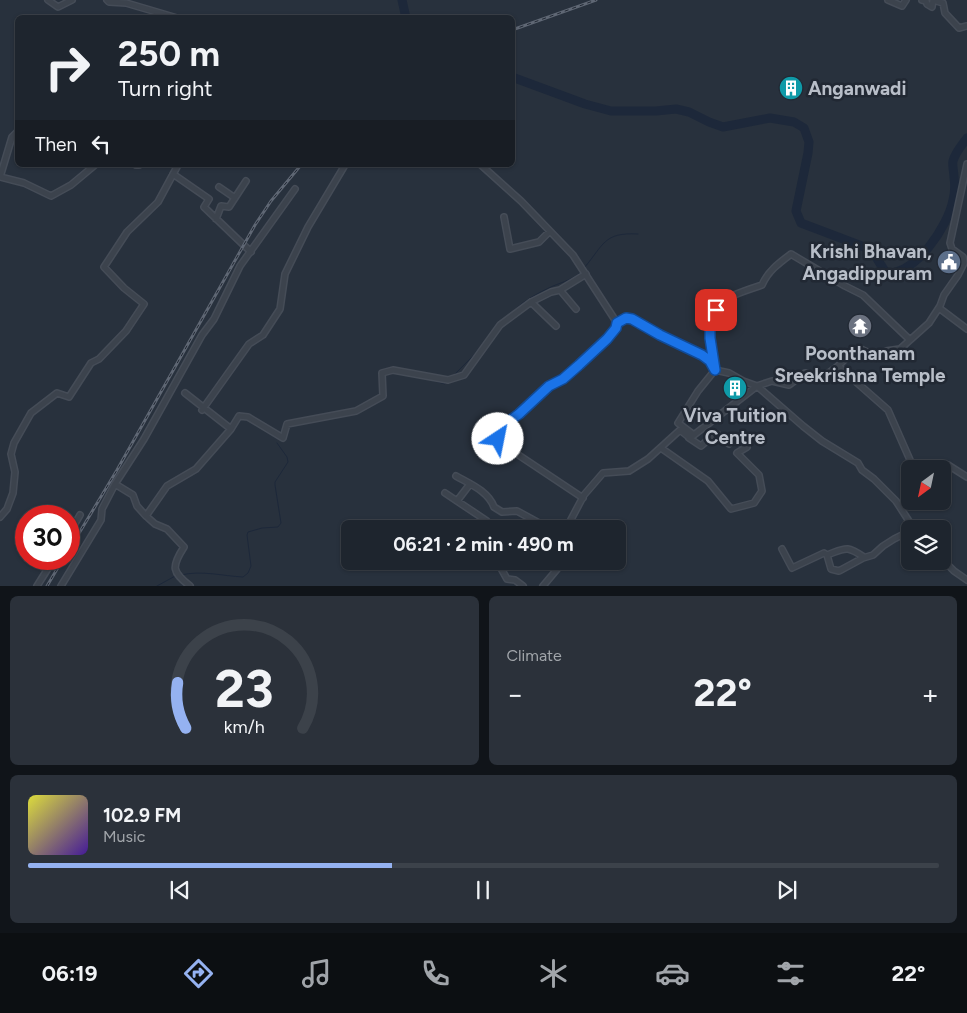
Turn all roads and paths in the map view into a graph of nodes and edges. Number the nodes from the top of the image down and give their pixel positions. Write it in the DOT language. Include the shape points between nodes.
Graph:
graph roads {
  1 [pos="48,0"];
  2 [pos="72,0"];
  3 [pos="107,0"];
  4 [pos="888,0"];
  5 [pos="906,0"];
  6 [pos="922,0"];
  7 [pos="158,15"];
  8 [pos="967,26"];
  9 [pos="15,134"];
  10 [pos="967,164"];
  11 [pos="92,167"];
  12 [pos="177,167"];
  13 [pos="344,167"];
  14 [pos="483,167"];
  15 [pos="173,174"];
  16 [pos="0,177"];
  17 [pos="246,181"];
  18 [pos="219,187"];
  19 [pos="295,189"];
  20 [pos="235,198"];
  21 [pos="504,217"];
  22 [pos="216,220"];
  23 [pos="550,232"];
  24 [pos="250,252"];
  25 [pos="586,274"];
  26 [pos="560,290"];
  27 [pos="532,302"];
  28 [pos="939,308"];
  29 [pos="576,310"];
  30 [pos="617,323"];
  31 [pos="556,326"];
  32 [pos="967,329"];
  33 [pos="910,340"];
  34 [pos="838,366"];
  35 [pos="715,370"];
  36 [pos="757,386"];
  37 [pos="185,393"];
  38 [pos="203,408"];
  39 [pos="231,429"];
  40 [pos="691,436"];
  41 [pos="661,448"];
  42 [pos="910,460"];
  43 [pos="951,467"];
  44 [pos="456,476"];
  45 [pos="967,477"];
  46 [pos="115,484"];
  47 [pos="470,484"];
  48 [pos="445,493"];
  49 [pos="583,498"];
  50 [pos="457,501"];
  51 [pos="146,516"];
  52 [pos="0,517"];
  53 [pos="486,520"];
  54 [pos="534,520"];
  55 [pos="571,520"];
  56 [pos="908,520"];
  57 [pos="901,536"];
  58 [pos="782,549"];
  59 [pos="827,555"];
  60 [pos="864,558"];
  61 [pos="951,568"];
  62 [pos="47,570"];
  63 [pos="502,570"];
  64 [pos="556,570"];
  65 [pos="967,580"];
  66 [pos="544,585"];
  67 [pos="37,586"];
  68 [pos="61,586"];
  69 [pos="190,586"];
  70 [pos="523,586"];
  1 -- 2 [label="street" via="58,7"];
  3 -- 7 [label="street"];
  4 -- 5 [label="street" via="902,6"];
  6 -- 8 [label="street" via="932,7 933,0 943,3 945,13 959,28"];
  9 -- 16 [label="street"];
  10 -- 28 [label="street" via="950,243 952,249 963,256 964,263"];
  11 -- 16 [label="street" via="51,196 24,183"];
  12 -- 15 [label="street"];
  13 -- 38 [label="street" via="285,274 280,308 263,336 249,344"];
  14 -- 23 [label="street" via="522,201"];
  15 -- 22 [label="street" via="209,199 204,207"];
  15 -- 52 [label="street" via="158,202 126,232 104,266 144,304 126,331 91,363 69,397 57,393 31,412 14,442 11,454 15,472 13,493 7,510"];
  17 -- 20 [label="street"];
  18 -- 20 [label="street"];
  19 -- 24 [label="street"];
  20 -- 22 [label="street" via="229,207 221,206"];
  21 -- 23 [label="street" via="510,250 539,242"];
  22 -- 24 [label="street"];
  23 -- 25 [label="street"];
  24 -- 46 [label="street" via="214,319"];
  25 -- 26 [label="street"];
  25 -- 30 [label="street"];
  26 -- 27 [label="street"];
  26 -- 29 [label="street"];
  27 -- 31 [label="street"];
  27 -- 39 [label="street" via="500,324 464,375 448,380 393,370 382,373 383,396 356,411 287,424 283,438 248,417 239,416"];
  28 -- 32 [label="street"];
  28 -- 33 [label="street" via="929,323"];
  30 -- 35 [label="street" via="626,318 632,319 702,355"];
  30 -- 49 [label="street" via="607,339 579,365 508,422 498,439"];
  33 -- 34 [label="street" via="900,349 876,356 856,350"];
  33 -- 35 [label="street" via="863,295 790,254 766,276 762,285 722,301 714,313 710,320 710,338"];
  34 -- 36 [label="street" via="821,377 805,373 789,385 772,381"];
  34 -- 42 [label="street" via="888,410"];
  35 -- 36 [label="street"];
  35 -- 40 [label="street" via="678,424"];
  36 -- 40 [label="street"];
  36 -- 56 [label="street" via="816,436 858,463 896,501"];
  37 -- 38 [label="street"];
  38 -- 39 [label="street"];
  39 -- 51 [label="street" via="196,469 167,486"];
  40 -- 41 [label="street" via="680,430"];
  40 -- 41 [label="street" via="701,446 716,433 729,444 734,439 747,447 737,453 759,475 762,491 754,503 731,508 708,481"];
  41 -- 49 [label="street" via="629,470 603,473"];
  43 -- 45 [label="street"];
  44 -- 47 [label="street"];
  46 -- 51 [label="street" via="133,495"];
  46 -- 68 [label="street" via="102,510 101,520"];
  47 -- 50 [label="street"];
  47 -- 54 [label="street" via="502,512 517,511"];
  48 -- 50 [label="street"];
  49 -- 55 [label="street"];
  50 -- 53 [label="street"];
  51 -- 69 [label="street" via="167,529 184,548 176,559 175,568 178,576"];
  57 -- 60 [label="street" via="882,546 873,556"];
  58 -- 59 [label="street" via="792,568 824,553"];
  59 -- 60 [label="street" via="850,548"];
  59 -- 60 [label="street" via="832,570 839,571"];
  61 -- 65 [label="street"];
  62 -- 67 [label="street"];
  63 -- 70 [label="street" via="507,579"];
  64 -- 66 [label="street"];
}
